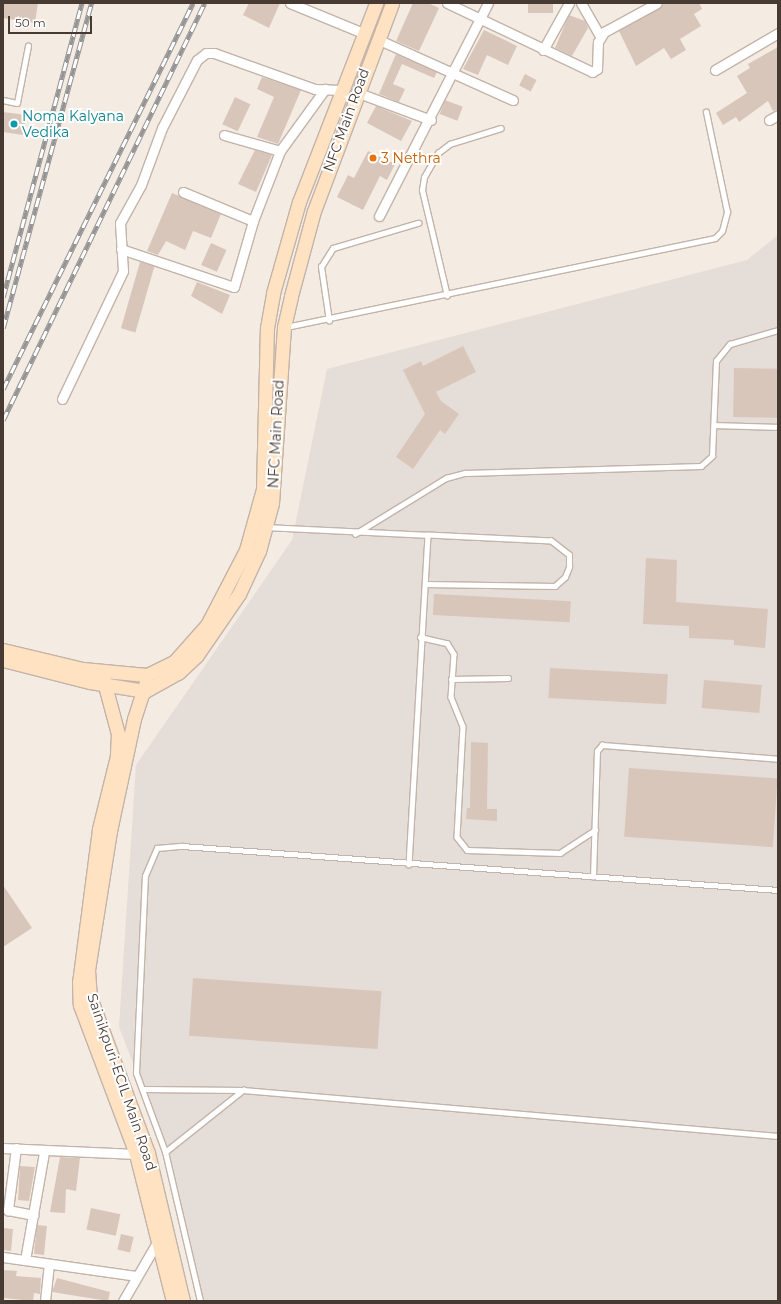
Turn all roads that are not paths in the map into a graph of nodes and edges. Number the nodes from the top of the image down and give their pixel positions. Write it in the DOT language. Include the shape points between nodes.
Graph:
graph roads {
  1 [pos="290,3"];
  2 [pos="376,3"];
  3 [pos="392,3"];
  4 [pos="447,3"];
  5 [pos="488,3"];
  6 [pos="569,3"];
  7 [pos="581,3"];
  8 [pos="657,3"];
  9 [pos="481,17"];
  10 [pos="363,33"];
  11 [pos="778,33"];
  12 [pos="600,36"];
  13 [pos="377,39"];
  14 [pos="28,46"];
  15 [pos="543,50"];
  16 [pos="716,70"];
  17 [pos="453,72"];
  18 [pos="325,89"];
  19 [pos="341,90"];
  20 [pos="356,92"];
  21 [pos="3,100"];
  22 [pos="513,100"];
  23 [pos="706,112"];
  24 [pos="778,115"];
  25 [pos="431,120"];
  26 [pos="769,120"];
  27 [pos="501,128"];
  28 [pos="224,135"];
  29 [pos="280,151"];
  30 [pos="183,192"];
  31 [pos="379,216"];
  32 [pos="253,221"];
  33 [pos="418,223"];
  34 [pos="121,249"];
  35 [pos="447,296"];
  36 [pos="329,321"];
  37 [pos="284,328"];
  38 [pos="778,330"];
  39 [pos="62,399"];
  40 [pos="715,425"];
  41 [pos="778,427"];
  42 [pos="266,527"];
  43 [pos="355,534"];
  44 [pos="428,535"];
  45 [pos="425,584"];
  46 [pos="420,637"];
  47 [pos="3,650"];
  48 [pos="3,660"];
  49 [pos="103,672"];
  50 [pos="147,675"];
  51 [pos="508,678"];
  52 [pos="451,679"];
  53 [pos="103,685"];
  54 [pos="145,691"];
  55 [pos="778,759"];
  56 [pos="595,830"];
  57 [pos="409,864"];
  58 [pos="593,877"];
  59 [pos="778,890"];
  60 [pos="143,1089"];
  61 [pos="242,1090"];
  62 [pos="778,1136"];
  63 [pos="3,1148"];
  64 [pos="16,1148"];
  65 [pos="44,1152"];
  66 [pos="165,1152"];
  67 [pos="136,1154"];
  68 [pos="34,1215"];
  69 [pos="159,1239"];
  70 [pos="3,1257"];
  71 [pos="25,1260"];
  72 [pos="49,1264"];
  73 [pos="136,1276"];
  74 [pos="45,1301"];
  75 [pos="123,1301"];
  76 [pos="173,1301"];
  77 [pos="183,1301"];
  78 [pos="200,1301"];
  1 -- 10 [label="street"];
  2 -- 10 [label="main road, NFC Main Road"];
  3 -- 13 [label="main road, NFC Main Road"];
  4 -- 9 [label="street"];
  5 -- 9 [label="street"];
  6 -- 15 [label="street"];
  7 -- 12 [label="street"];
  8 -- 12 [label="street"];
  9 -- 15 [label="street"];
  9 -- 17 [label="street"];
  10 -- 19 [label="main road, NFC Main Road"];
  11 -- 16 [label="street"];
  12 -- 15 [label="street" via="597,69 592,72"];
  13 -- 17 [label="street"];
  13 -- 20 [label="main road, NFC Main Road"];
  14 -- 21 [label="lane" via="17,102"];
  17 -- 22 [label="street"];
  17 -- 25 [label="street"];
  18 -- 19 [label="street"];
  18 -- 29 [label="street"];
  18 -- 34 [label="street" via="214,52 206,53 196,60 162,128 142,185 120,224"];
  19 -- 50 [label="main road, NFC Main Road" via="299,202 273,293 266,343 263,489 254,526 228,588 207,625 174,662"];
  20 -- 25 [label="street"];
  20 -- 37 [label="main road, NFC Main Road" via="314,211"];
  23 -- 35 [label="lane" via="727,212 722,231 715,238"];
  24 -- 26 [label="street"];
  25 -- 31 [label="street"];
  27 -- 35 [label="lane" via="450,144 438,153 424,177 422,190"];
  28 -- 29 [label="street"];
  29 -- 32 [label="street"];
  30 -- 32 [label="street"];
  32 -- 34 [label="street" via="234,287"];
  33 -- 36 [label="lane" via="333,248 321,267"];
  34 -- 39 [label="street" via="123,271"];
  35 -- 36 [label="lane"];
  36 -- 37 [label="lane"];
  37 -- 42 [label="main road, NFC Main Road" via="276,475"];
  38 -- 40 [label="lane" via="730,344 716,361"];
  40 -- 41 [label="lane"];
  40 -- 43 [label="lane" via="712,456 701,466 465,473 446,478"];
  42 -- 43 [label="lane"];
  42 -- 54 [label="main road, NFC Main Road" via="239,594 197,655 178,673"];
  43 -- 44 [label="lane"];
  44 -- 45 [label="lane"];
  44 -- 45 [label="lane" via="551,541 569,555 569,567 565,577 555,586"];
  45 -- 46 [label="lane"];
  46 -- 52 [label="lane" via="447,643 454,654"];
  46 -- 57 [label="lane"];
  47 -- 49 [label="main road, NFC Main Road"];
  48 -- 53 [label="main road"];
  49 -- 50 [label="main road, NFC Main Road"];
  49 -- 53 [label="main road"];
  50 -- 54 [label="main road, Sainikpuri-ECIL Main Road"];
  51 -- 52 [label="lane"];
  52 -- 56 [label="lane" via="455,713 463,726 457,837 467,850 560,853"];
  53 -- 54 [label="main road"];
  53 -- 67 [label="main road, Sainikpuri-ECIL Main Road" via="114,713 117,756 99,829 79,982 85,1024"];
  54 -- 77 [label="main road, Sainikpuri-ECIL Main Road" via="134,719 110,831 88,970 90,997 148,1153"];
  55 -- 56 [label="lane" via="602,745 597,751"];
  56 -- 58 [label="lane"];
  57 -- 58 [label="lane"];
  57 -- 60 [label="lane" via="182,846 157,848 145,876 136,1073"];
  58 -- 59 [label="lane"];
  60 -- 61 [label="lane"];
  60 -- 66 [label="lane"];
  61 -- 62 [label="lane"];
  61 -- 66 [label="lane"];
  63 -- 64 [label="street"];
  64 -- 65 [label="street"];
  64 -- 68 [label="street" via="8,1210"];
  65 -- 67 [label="street"];
  65 -- 68 [label="street"];
  66 -- 78 [label="lane"];
  67 -- 69 [label="main road, Sainikpuri-ECIL Main Road"];
  68 -- 71 [label="street"];
  69 -- 73 [label="street"];
  69 -- 76 [label="main road, Sainikpuri-ECIL Main Road"];
  70 -- 71 [label="street"];
  71 -- 72 [label="street"];
  72 -- 73 [label="street"];
  72 -- 74 [label="street"];
  73 -- 75 [label="street"];
}
